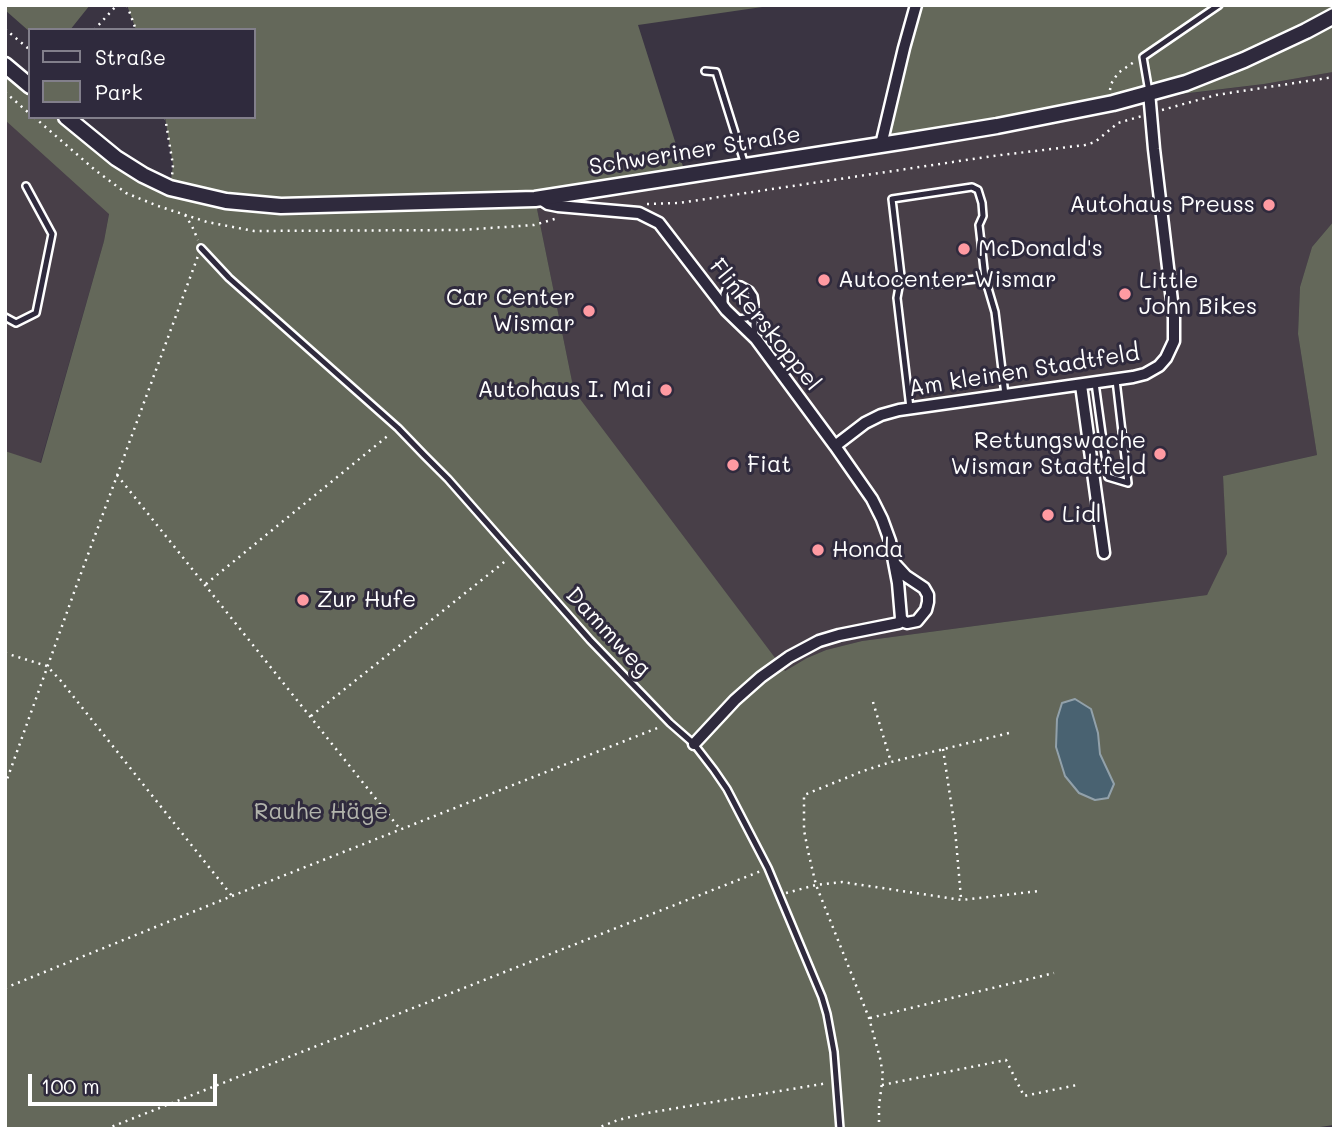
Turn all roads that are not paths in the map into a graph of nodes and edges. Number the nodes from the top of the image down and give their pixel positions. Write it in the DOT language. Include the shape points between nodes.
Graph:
graph roads {
  1 [pos="916,5"];
  2 [pos="1219,5"];
  3 [pos="1334,16"];
  4 [pos="5,65"];
  5 [pos="705,71"];
  6 [pos="28,84"];
  7 [pos="1149,92"];
  8 [pos="68,119"];
  9 [pos="881,145"];
  10 [pos="745,166"];
  11 [pos="26,186"];
  12 [pos="539,198"];
  13 [pos="201,248"];
  14 [pos="985,278"];
  15 [pos="931,284"];
  16 [pos="755,303"];
  17 [pos="730,314"];
  18 [pos="5,317"];
  19 [pos="756,339"];
  20 [pos="1116,380"];
  21 [pos="1095,383"];
  22 [pos="1081,385"];
  23 [pos="1005,395"];
  24 [pos="910,408"];
  25 [pos="835,446"];
  26 [pos="1104,553"];
  27 [pos="895,564"];
  28 [pos="901,618"];
  29 [pos="694,744"];
  30 [pos="840,1129"];
  1 -- 9 [label="street"];
  2 -- 7 [label="lane" via="1143,57"];
  3 -- 7 [label="main road, Schweriner Straße" via="1244,60"];
  4 -- 6 [label="main road"];
  5 -- 10 [label="lane" via="716,72"];
  7 -- 9 [label="main road, Schweriner Straße" via="997,126"];
  7 -- 20 [label="street, Am kleinen Stadtfeld" via="1174,341 1159,366"];
  8 -- 12 [label="main road, Schweriner Straße" via="143,174 170,188 226,201 281,206"];
  9 -- 10 [label="main road, Schweriner Straße"];
  10 -- 12 [label="main road, Schweriner Straße"];
  11 -- 18 [label="lane" via="52,234 36,313 16,323"];
  12 -- 17 [label="street, Flinkerskoppel" via="558,206 639,213 659,223"];
  13 -- 29 [label="lane, Dammweg" via="398,428 590,639"];
  14 -- 15 [label="lane"];
  14 -- 23 [label="lane" via="995,312"];
  14 -- 24 [label="lane" via="978,190 972,187 891,199"];
  16 -- 17 [label="lane" via="743,319"];
  16 -- 17 [label="lane" via="748,288 733,284 723,298"];
  16 -- 19 [label="lane"];
  17 -- 19 [label="street, Flinkerskoppel"];
  19 -- 25 [label="street, Flinkerskoppel"];
  20 -- 21 [label="street, Am kleinen Stadtfeld"];
  20 -- 21 [label="lane" via="1128,483 1108,477"];
  21 -- 22 [label="street, Am kleinen Stadtfeld"];
  22 -- 23 [label="street, Am kleinen Stadtfeld"];
  22 -- 26 [label="street"];
  23 -- 24 [label="street, Am kleinen Stadtfeld"];
  24 -- 25 [label="street, Am kleinen Stadtfeld" via="865,423"];
  25 -- 27 [label="street, Flinkerskoppel" via="882,519"];
  27 -- 28 [label="street, Flinkerskoppel"];
  27 -- 28 [label="street" via="928,595 926,610 917,621 907,623"];
  28 -- 29 [label="street" via="899,623 819,641 789,657 761,677"];
  29 -- 30 [label="lane, Dammweg" via="727,789 768,868 822,997 834,1052"];
}
